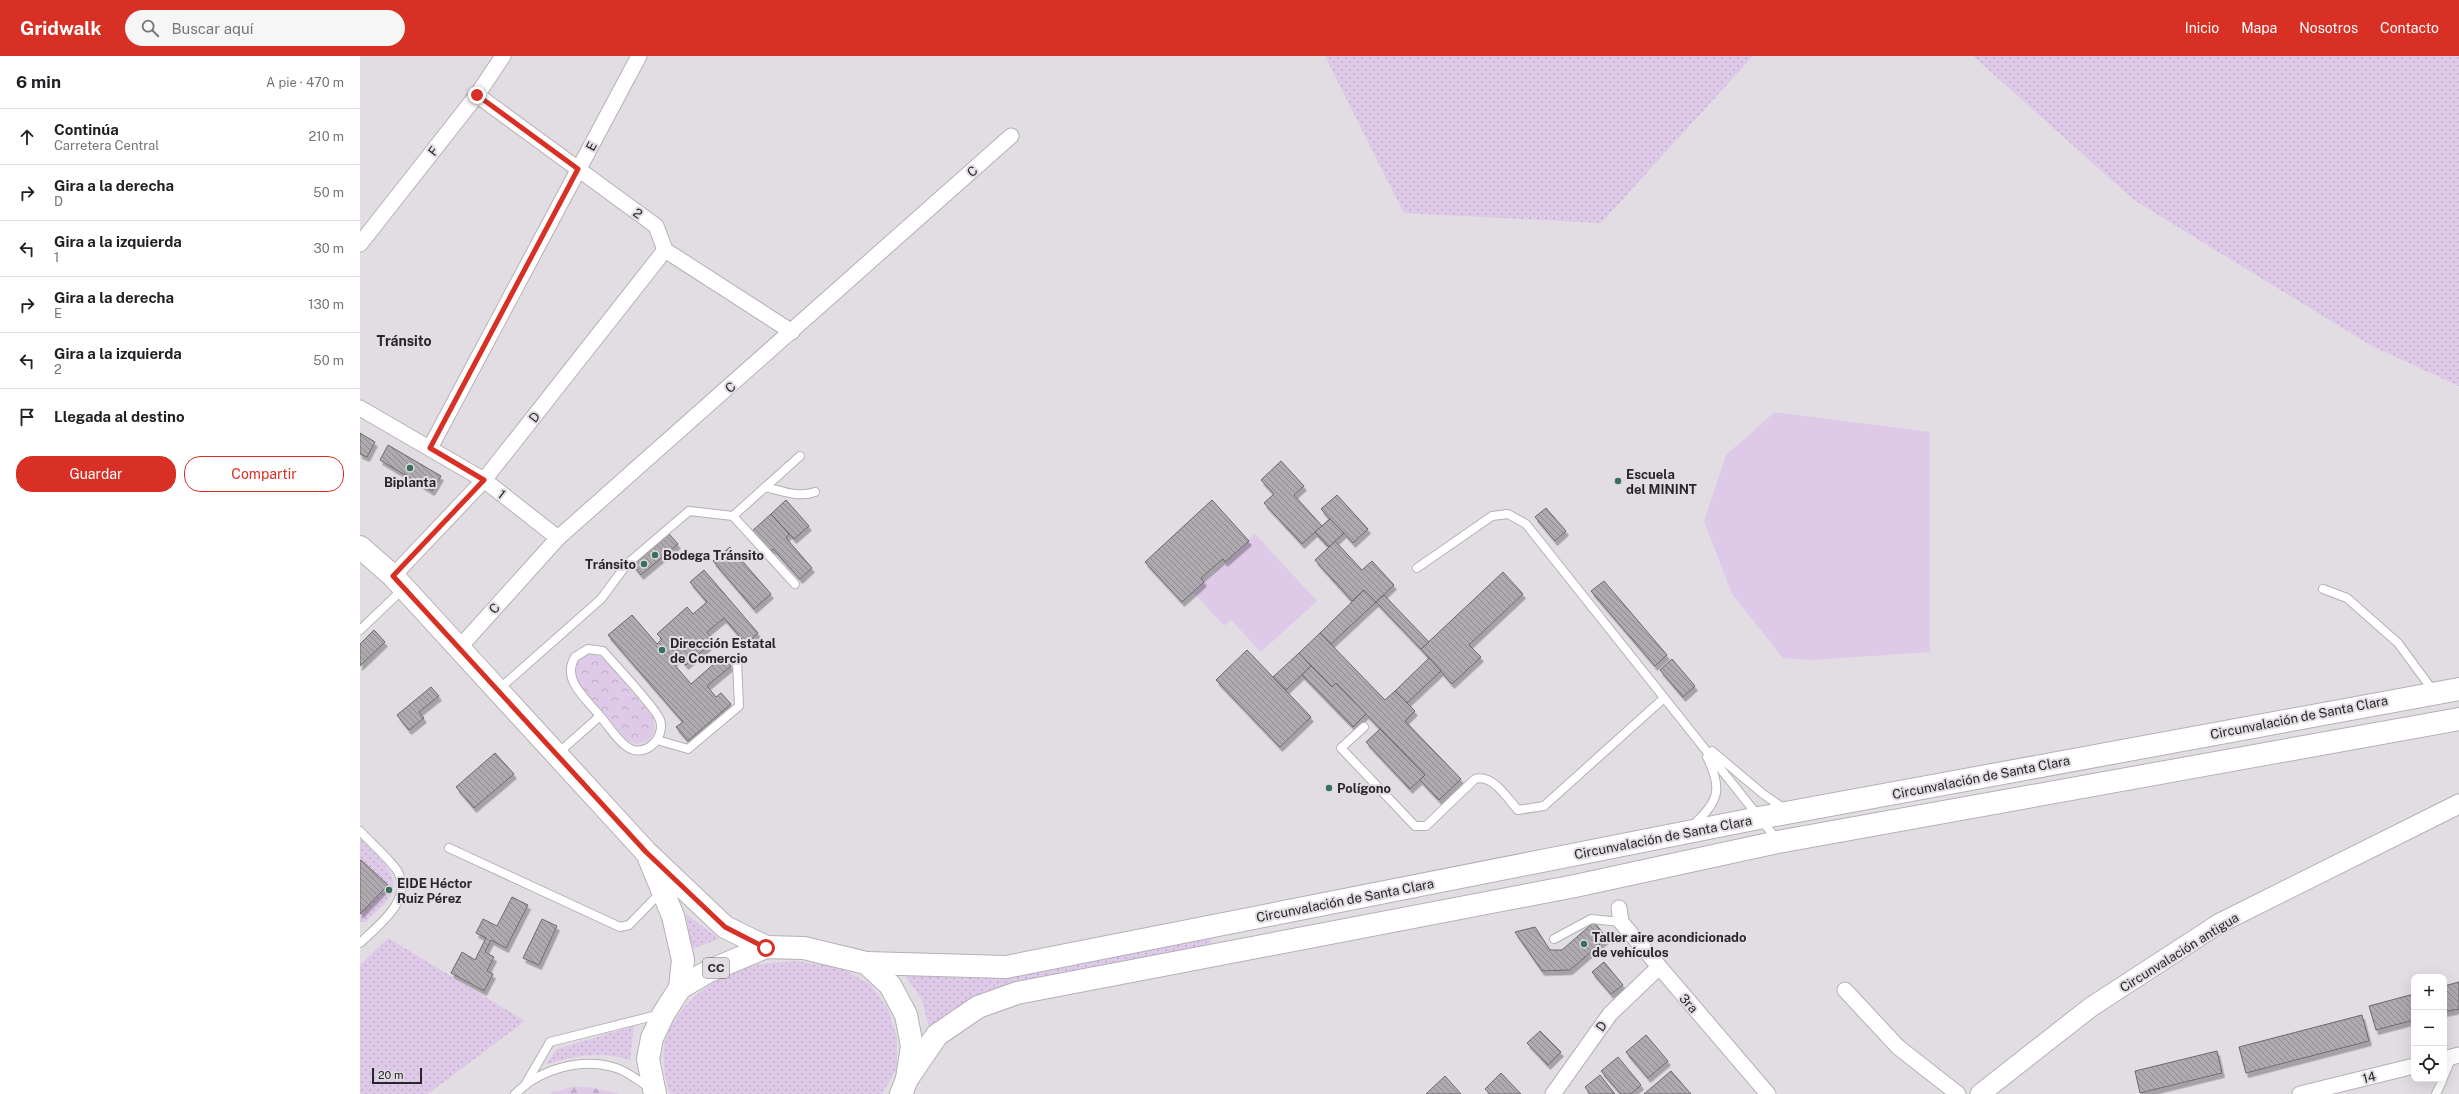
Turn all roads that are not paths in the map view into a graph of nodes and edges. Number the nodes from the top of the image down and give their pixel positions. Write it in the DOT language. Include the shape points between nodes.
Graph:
graph roads {
  1 [pos="503,56"];
  2 [pos="639,56"];
  3 [pos="477,95"];
  4 [pos="1011,136"];
  5 [pos="578,169"];
  6 [pos="360,244"];
  7 [pos="665,250"];
  8 [pos="792,332"];
  9 [pos="360,408"];
  10 [pos="430,448"];
  11 [pos="800,456"];
  12 [pos="484,480"];
  13 [pos="765,487"];
  14 [pos="816,492"];
  15 [pos="733,516"];
  16 [pos="558,538"];
  17 [pos="360,547"];
  18 [pos="1417,568"];
  19 [pos="398,582"];
  20 [pos="795,584"];
  21 [pos="2323,589"];
  22 [pos="360,630"];
  23 [pos="459,648"];
  24 [pos="737,660"];
  25 [pos="2459,689"];
  26 [pos="498,690"];
  27 [pos="2434,692"];
  28 [pos="1664,698"];
  29 [pos="600,716"];
  30 [pos="2454,723"];
  31 [pos="1364,727"];
  32 [pos="657,740"];
  33 [pos="1699,741"];
  34 [pos="557,754"];
  35 [pos="2459,804"];
  36 [pos="1790,812"];
  37 [pos="1759,818"];
  38 [pos="360,831"];
  39 [pos="1685,832"];
  40 [pos="1778,842"];
  41 [pos="449,848"];
  42 [pos="646,852"];
  43 [pos="662,890"];
  44 [pos="1620,915"];
  45 [pos="1554,939"];
  46 [pos="360,943"];
  47 [pos="766,948"];
  48 [pos="866,963"];
  49 [pos="1658,968"];
  50 [pos="680,988"];
  51 [pos="1845,990"];
  52 [pos="664,1013"];
  53 [pos="2452,1057"];
  54 [pos="2411,1067"];
  55 [pos="2447,1069"];
  56 [pos="2442,1082"];
  57 [pos="525,1084"];
  58 [pos="904,1089"];
  59 [pos="654,1092"];
  60 [pos="515,1094"];
  61 [pos="1553,1094"];
  62 [pos="1768,1094"];
  63 [pos="1958,1094"];
  64 [pos="1980,1094"];
  65 [pos="2300,1094"];
  66 [pos="2436,1094"];
  1 -- 3 [label="street, F"];
  2 -- 5 [label="street, E"];
  3 -- 5 [label="street, 2"];
  3 -- 6 [label="street, F"];
  4 -- 8 [label="street, C"];
  5 -- 7 [label="street, 2" via="656,226"];
  5 -- 10 [label="street, E"];
  7 -- 8 [label="street"];
  7 -- 12 [label="street, D"];
  8 -- 16 [label="street, C"];
  9 -- 10 [label="street, 1"];
  10 -- 12 [label="street, 1"];
  11 -- 13 [label="lane"];
  12 -- 16 [label="street, 1"];
  12 -- 19 [label="street, D"];
  13 -- 14 [label="lane" via="796,494 808,495"];
  13 -- 15 [label="lane"];
  15 -- 20 [label="lane"];
  15 -- 26 [label="lane" via="689,511 627,564 601,599"];
  16 -- 23 [label="street, C"];
  17 -- 19 [label="main road, CC"];
  18 -- 28 [label="lane" via="1492,516 1508,514 1526,524"];
  19 -- 22 [label="lane"];
  19 -- 23 [label="main road, CC"];
  21 -- 27 [label="lane" via="2347,598 2398,643"];
  23 -- 26 [label="main road, CC"];
  24 -- 32 [label="lane" via="739,706 688,749"];
  25 -- 27 [label="main road, Circunvalación de Santa Clara"];
  26 -- 34 [label="main road, CC"];
  27 -- 36 [label="main road, Circunvalación de Santa Clara"];
  28 -- 31 [label="lane" via="1544,806 1518,810 1490,780 1482,777 1475,779 1426,826 1415,826 1341,748"];
  28 -- 33 [label="lane"];
  29 -- 32 [label="lane" via="626,747 640,750 653,745"];
  29 -- 32 [label="lane" via="571,680 569,672 574,657 588,649 603,651 659,719 661,726"];
  29 -- 34 [label="lane"];
  30 -- 40 [label="main road, Circunvalación de Santa Clara"];
  33 -- 36 [label="lane" via="1763,794"];
  33 -- 37 [label="lane"];
  33 -- 39 [label="lane" via="1716,775 1717,791 1709,811"];
  34 -- 42 [label="main road, CC"];
  35 -- 64 [label="street, Circunvalación antigua" via="2220,923 2091,1006"];
  36 -- 37 [label="main road, Circunvalación de Santa Clara"];
  37 -- 39 [label="main road, Circunvalación de Santa Clara"];
  37 -- 40 [label="lane"];
  38 -- 46 [label="lane" via="398,872 401,884 401,896 394,909"];
  39 -- 48 [label="main road, Circunvalación de Santa Clara" via="1006,967"];
  40 -- 58 [label="main road, Circunvalación de Santa Clara" via="1575,886 1017,993 978,1007 937,1035"];
  41 -- 43 [label="lane" via="620,927 628,925"];
  42 -- 43 [label="main road, CC"];
  42 -- 47 [label="main road, CC" via="725,927"];
  43 -- 50 [label="main road, CC" via="673,916 683,960"];
  44 -- 45 [label="lane" via="1591,919"];
  44 -- 49 [label="street, 3ra"];
  47 -- 48 [label="main road, CC" via="804,948"];
  47 -- 50 [label="main road, CC" via="709,971"];
  48 -- 58 [label="main road, CC" via="890,985 906,1015 912,1046"];
  49 -- 61 [label="street, D" via="1610,1014"];
  49 -- 62 [label="street, 3ra"];
  50 -- 52 [label="main road, CC"];
  51 -- 63 [label="street" via="1898,1047"];
  52 -- 57 [label="lane" via="550,1042"];
  52 -- 59 [label="main road, CC" via="652,1038 648,1059"];
  53 -- 55 [label="lane"];
  54 -- 65 [label="street, 14"];
  56 -- 66 [label="lane"];
  57 -- 59 [label="lane" via="560,1067 588,1063 616,1068"];
  57 -- 60 [label="lane"];
}
